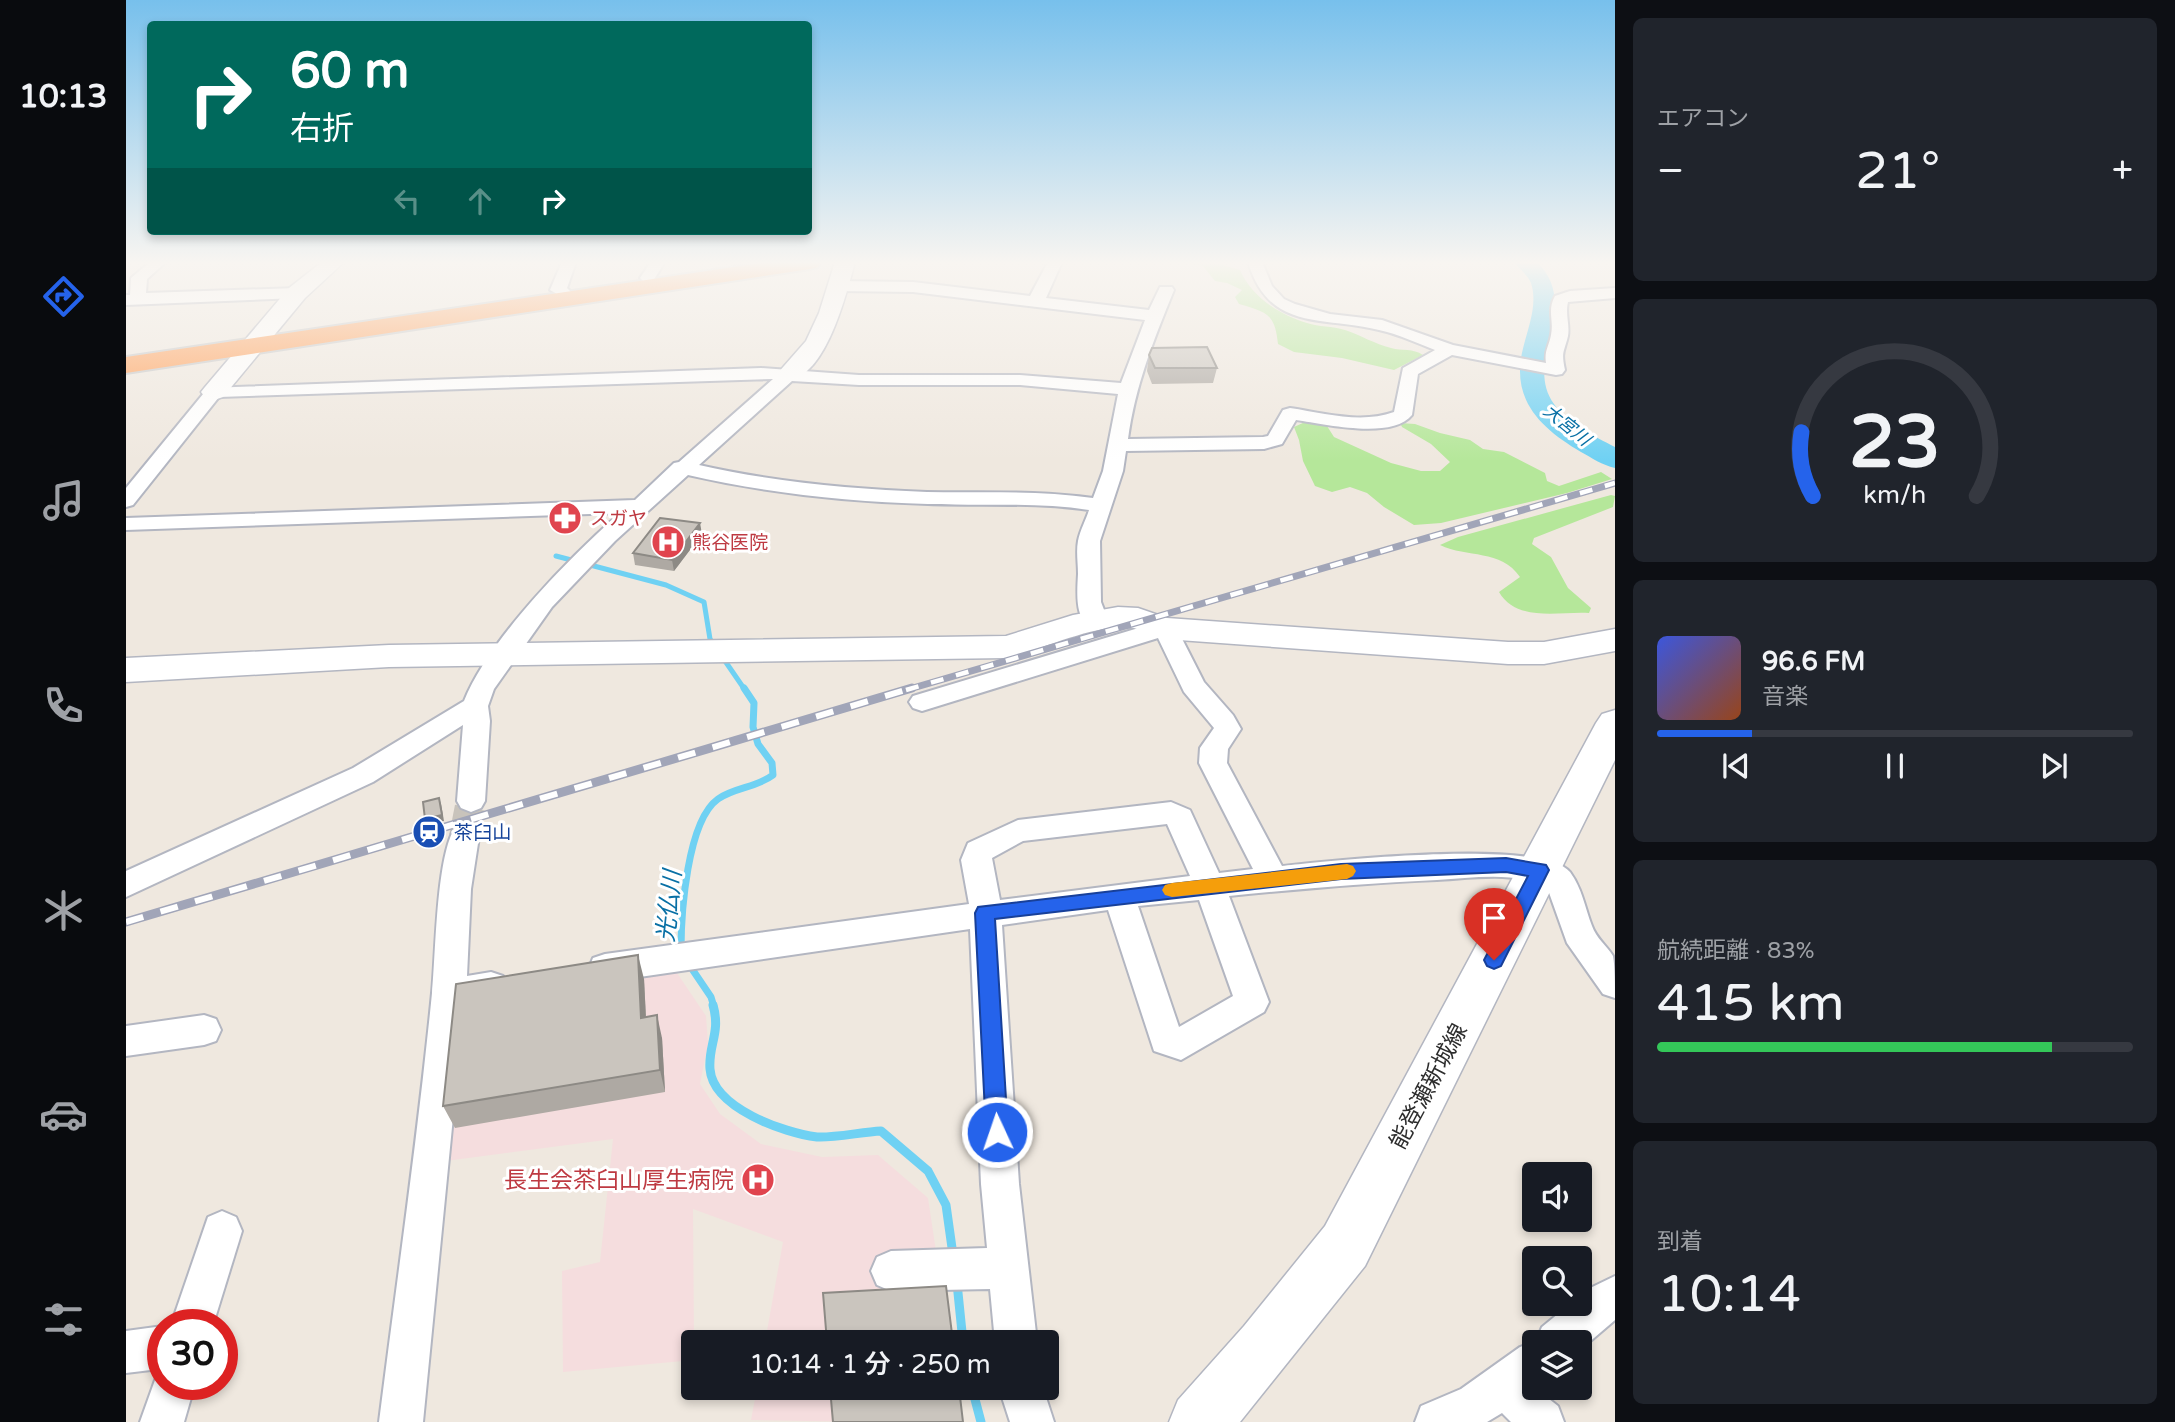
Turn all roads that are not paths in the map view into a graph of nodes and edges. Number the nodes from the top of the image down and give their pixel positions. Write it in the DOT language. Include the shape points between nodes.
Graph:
graph roads {
  1 [pos="268,328"];
  2 [pos="346,328"];
  3 [pos="356,328"];
  4 [pos="823,328"];
  5 [pos="1150,328"];
  6 [pos="1391,328"];
  7 [pos="1559,328"];
  8 [pos="256,343"];
  9 [pos="1449,349"];
  10 [pos="126,364"];
  11 [pos="789,374"];
  12 [pos="1128,389"];
  13 [pos="214,392"];
  14 [pos="1118,445"];
  15 [pos="681,467"];
  16 [pos="126,501"];
  17 [pos="1101,505"];
  18 [pos="639,506"];
  19 [pos="126,524"];
  20 [pos="1096,620"];
  21 [pos="1165,628"];
  22 [pos="1615,640"];
  23 [pos="505,655"];
  24 [pos="126,670"];
  25 [pos="922,702"];
  26 [pos="475,706"];
  27 [pos="1615,723"];
  28 [pos="471,801"];
  29 [pos="464,836"];
  30 [pos="1540,870"];
  31 [pos="1273,879"];
  32 [pos="126,885"];
  33 [pos="1210,886"];
  34 [pos="1119,895"];
  35 [pos="985,913"];
  36 [pos="570,974"];
  37 [pos="516,982"];
  38 [pos="1615,984"];
  39 [pos="449,993"];
  40 [pos="204,1030"];
  41 [pos="126,1041"];
  42 [pos="222,1231"];
  43 [pos="992,1268"];
  44 [pos="891,1271"];
  45 [pos="936,1271"];
  46 [pos="1615,1296"];
  47 [pos="197,1309"];
  48 [pos="1012,1330"];
  49 [pos="1571,1330"];
  50 [pos="147,1349"];
  51 [pos="126,1352"];
  52 [pos="1520,1374"];
  53 [pos="169,1400"];
  54 [pos="1025,1400"];
  55 [pos="162,1422"];
  56 [pos="401,1422"];
  57 [pos="1032,1422"];
  58 [pos="1200,1422"];
  59 [pos="1437,1422"];
  60 [pos="1542,1422"];
  1 -- 8 [label="street"];
  2 -- 8 [label="highway"];
  3 -- 8 [label="highway"];
  4 -- 11 [label="street" via="817,343"];
  5 -- 12 [label="street"];
  6 -- 9 [label="street"];
  7 -- 9 [label="street" via="1553,354 1556,370"];
  8 -- 10 [label="highway"];
  8 -- 13 [label="street"];
  9 -- 14 [label="street" via="1409,372 1403,415 1391,420 1357,422 1290,414 1275,440 1264,443"];
  11 -- 12 [label="street" via="859,380 1020,380"];
  11 -- 13 [label="street"];
  11 -- 15 [label="street"];
  12 -- 14 [label="street"];
  13 -- 16 [label="street"];
  14 -- 17 [label="street"];
  15 -- 17 [label="street" via="781,488 936,498 1043,497"];
  15 -- 18 [label="street"];
  17 -- 20 [label="street" via="1089,541 1090,602"];
  18 -- 19 [label="street"];
  18 -- 23 [label="street" via="544,602"];
  20 -- 21 [label="street" via="1136,618"];
  20 -- 23 [label="street" via="1006,647"];
  21 -- 22 [label="street" via="1508,653 1544,653"];
  21 -- 25 [label="street"];
  21 -- 31 [label="street" via="1193,686 1228,729 1214,748 1213,763"];
  23 -- 24 [label="street" via="389,656"];
  23 -- 26 [label="street"];
  26 -- 28 [label="street"];
  26 -- 32 [label="street" via="363,775"];
  27 -- 30 [label="street, 能登瀬新城線"];
  29 -- 39 [label="street"];
  30 -- 31 [label="street" via="1506,865"];
  30 -- 38 [label="street" via="1558,879 1578,934"];
  30 -- 58 [label="street, 能登瀬新城線" via="1345,1247"];
  31 -- 33 [label="street"];
  33 -- 34 [label="street"];
  33 -- 34 [label="street" via="1252,1002 1181,1044 1166,1040"];
  33 -- 35 [label="street" via="1180,818 1171,813 1018,831 979,851 976,860"];
  34 -- 35 [label="street"];
  35 -- 36 [label="street"];
  35 -- 43 [label="street" via="1000,1184"];
  37 -- 39 [label="street"];
  39 -- 56 [label="street"];
  40 -- 41 [label="street"];
  42 -- 47 [label="street"];
  43 -- 45 [label="street"];
  43 -- 48 [label="street"];
  44 -- 45 [label="street"];
  46 -- 49 [label="street"];
  50 -- 51 [label="street"];
  52 -- 59 [label="street" via="1465,1412"];
  52 -- 60 [label="street"];
  53 -- 55 [label="street"];
  54 -- 57 [label="street"];
}
